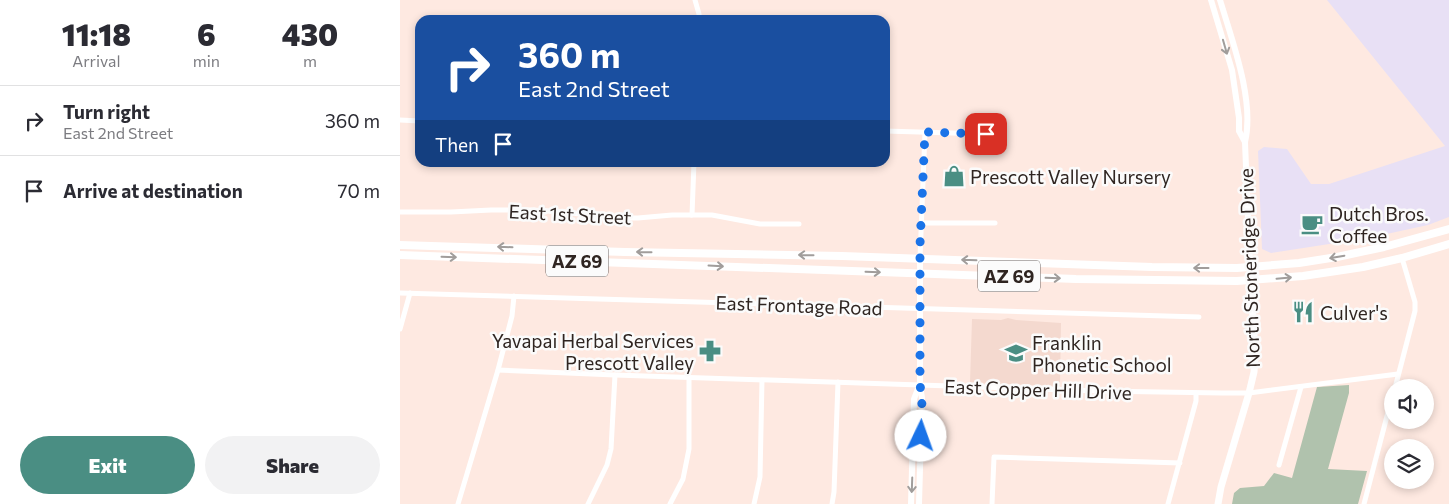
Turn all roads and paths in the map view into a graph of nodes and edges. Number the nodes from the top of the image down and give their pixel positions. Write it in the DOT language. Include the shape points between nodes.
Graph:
graph roads {
  1 [pos="695,0"];
  2 [pos="1212,0"];
  3 [pos="1220,0"];
  4 [pos="698,15"];
  5 [pos="400,120"];
  6 [pos="415,121"];
  7 [pos="890,131"];
  8 [pos="925,132"];
  9 [pos="986,134"];
  10 [pos="1245,142"];
  11 [pos="694,167"];
  12 [pos="400,212"];
  13 [pos="692,215"];
  14 [pos="921,223"];
  15 [pos="995,223"];
  16 [pos="799,224"];
  17 [pos="1449,229"];
  18 [pos="400,244"];
  19 [pos="1449,244"];
  20 [pos="400,255"];
  21 [pos="920,258"];
  22 [pos="1402,258"];
  23 [pos="1250,268"];
  24 [pos="920,274"];
  25 [pos="1251,280"];
  26 [pos="400,293"];
  27 [pos="410,293"];
  28 [pos="514,296"];
  29 [pos="920,309"];
  30 [pos="1199,317"];
  31 [pos="400,329"];
  32 [pos="498,370"];
  33 [pos="1398,374"];
  34 [pos="615,375"];
  35 [pos="689,378"];
  36 [pos="1397,379"];
  37 [pos="762,380"];
  38 [pos="838,382"];
  39 [pos="920,385"];
  40 [pos="1301,387"];
  41 [pos="1196,393"];
  42 [pos="1249,393"];
  43 [pos="1384,428"];
  44 [pos="1180,463"];
  45 [pos="1278,466"];
  46 [pos="458,504"];
  47 [pos="588,504"];
  48 [pos="670,504"];
  49 [pos="754,504"];
  50 [pos="832,504"];
  51 [pos="911,504"];
  52 [pos="919,504"];
  53 [pos="992,504"];
  54 [pos="1168,504"];
  55 [pos="1218,504"];
  56 [pos="1364,504"];
  1 -- 4 [label="street"];
  2 -- 10 [label="street, North Stoneridge Drive, one-way" via="1232,70 1239,131"];
  3 -- 10 [label="street, North Stoneridge Drive" via="1244,92 1248,130"];
  5 -- 6 [label="street"];
  7 -- 8 [label="street"];
  8 -- 9 [label="street"];
  8 -- 14 [label="street"];
  10 -- 23 [label="street, North Stoneridge Drive"];
  11 -- 13 [label="street"];
  12 -- 13 [label="street, East 1st Street" via="532,210 607,218"];
  13 -- 16 [label="street, East 1st Street" via="760,224"];
  14 -- 15 [label="street"];
  14 -- 21 [label="street"];
  17 -- 23 [label="main road, AZ 69, one-way" via="1337,257"];
  21 -- 18 [label="main road, AZ 69, one-way"];
  19 -- 22 [label="main road, AZ 69"];
  20 -- 24 [label="main road, AZ 69, one-way"];
  23 -- 21 [label="main road, AZ 69, one-way"];
  21 -- 24 [label="street"];
  25 -- 22 [label="main road, AZ 69, one-way" via="1324,274"];
  22 -- 33 [label="street" via="1415,310"];
  23 -- 25 [label="main road, North Stoneridge Drive"];
  24 -- 25 [label="main road, AZ 69, one-way"];
  24 -- 29 [label="street"];
  25 -- 42 [label="main road, North Stoneridge Drive" via="1255,353"];
  26 -- 27 [label="street, East Frontage Road"];
  27 -- 28 [label="street, East Frontage Road"];
  27 -- 31 [label="street"];
  28 -- 29 [label="street, East Frontage Road"];
  28 -- 32 [label="street"];
  29 -- 30 [label="street, East Frontage Road"];
  29 -- 39 [label="street"];
  32 -- 34 [label="street, East Copper Hill Drive"];
  32 -- 46 [label="street"];
  33 -- 36 [label="street"];
  33 -- 40 [label="street, East Copper Hill Drive"];
  34 -- 35 [label="street, East Copper Hill Drive"];
  34 -- 47 [label="street" via="611,449"];
  35 -- 37 [label="street, East Copper Hill Drive"];
  35 -- 48 [label="street" via="689,449 683,478"];
  37 -- 38 [label="street, East Copper Hill Drive"];
  37 -- 49 [label="street" via="760,477"];
  38 -- 39 [label="street, East Copper Hill Drive"];
  38 -- 50 [label="street"];
  39 -- 41 [label="street, East Copper Hill Drive"];
  39 -- 51 [label="street, one-way" via="914,399"];
  39 -- 52 [label="street"];
  40 -- 42 [label="street, East Copper Hill Drive"];
  40 -- 45 [label="street"];
  41 -- 42 [label="street, East Copper Hill Drive"];
  41 -- 44 [label="street"];
  42 -- 55 [label="main road, North Stoneridge Drive"];
  43 -- 56 [label="street"];
  44 -- 53 [label="street" via="994,457"];
  44 -- 54 [label="street"];
}
